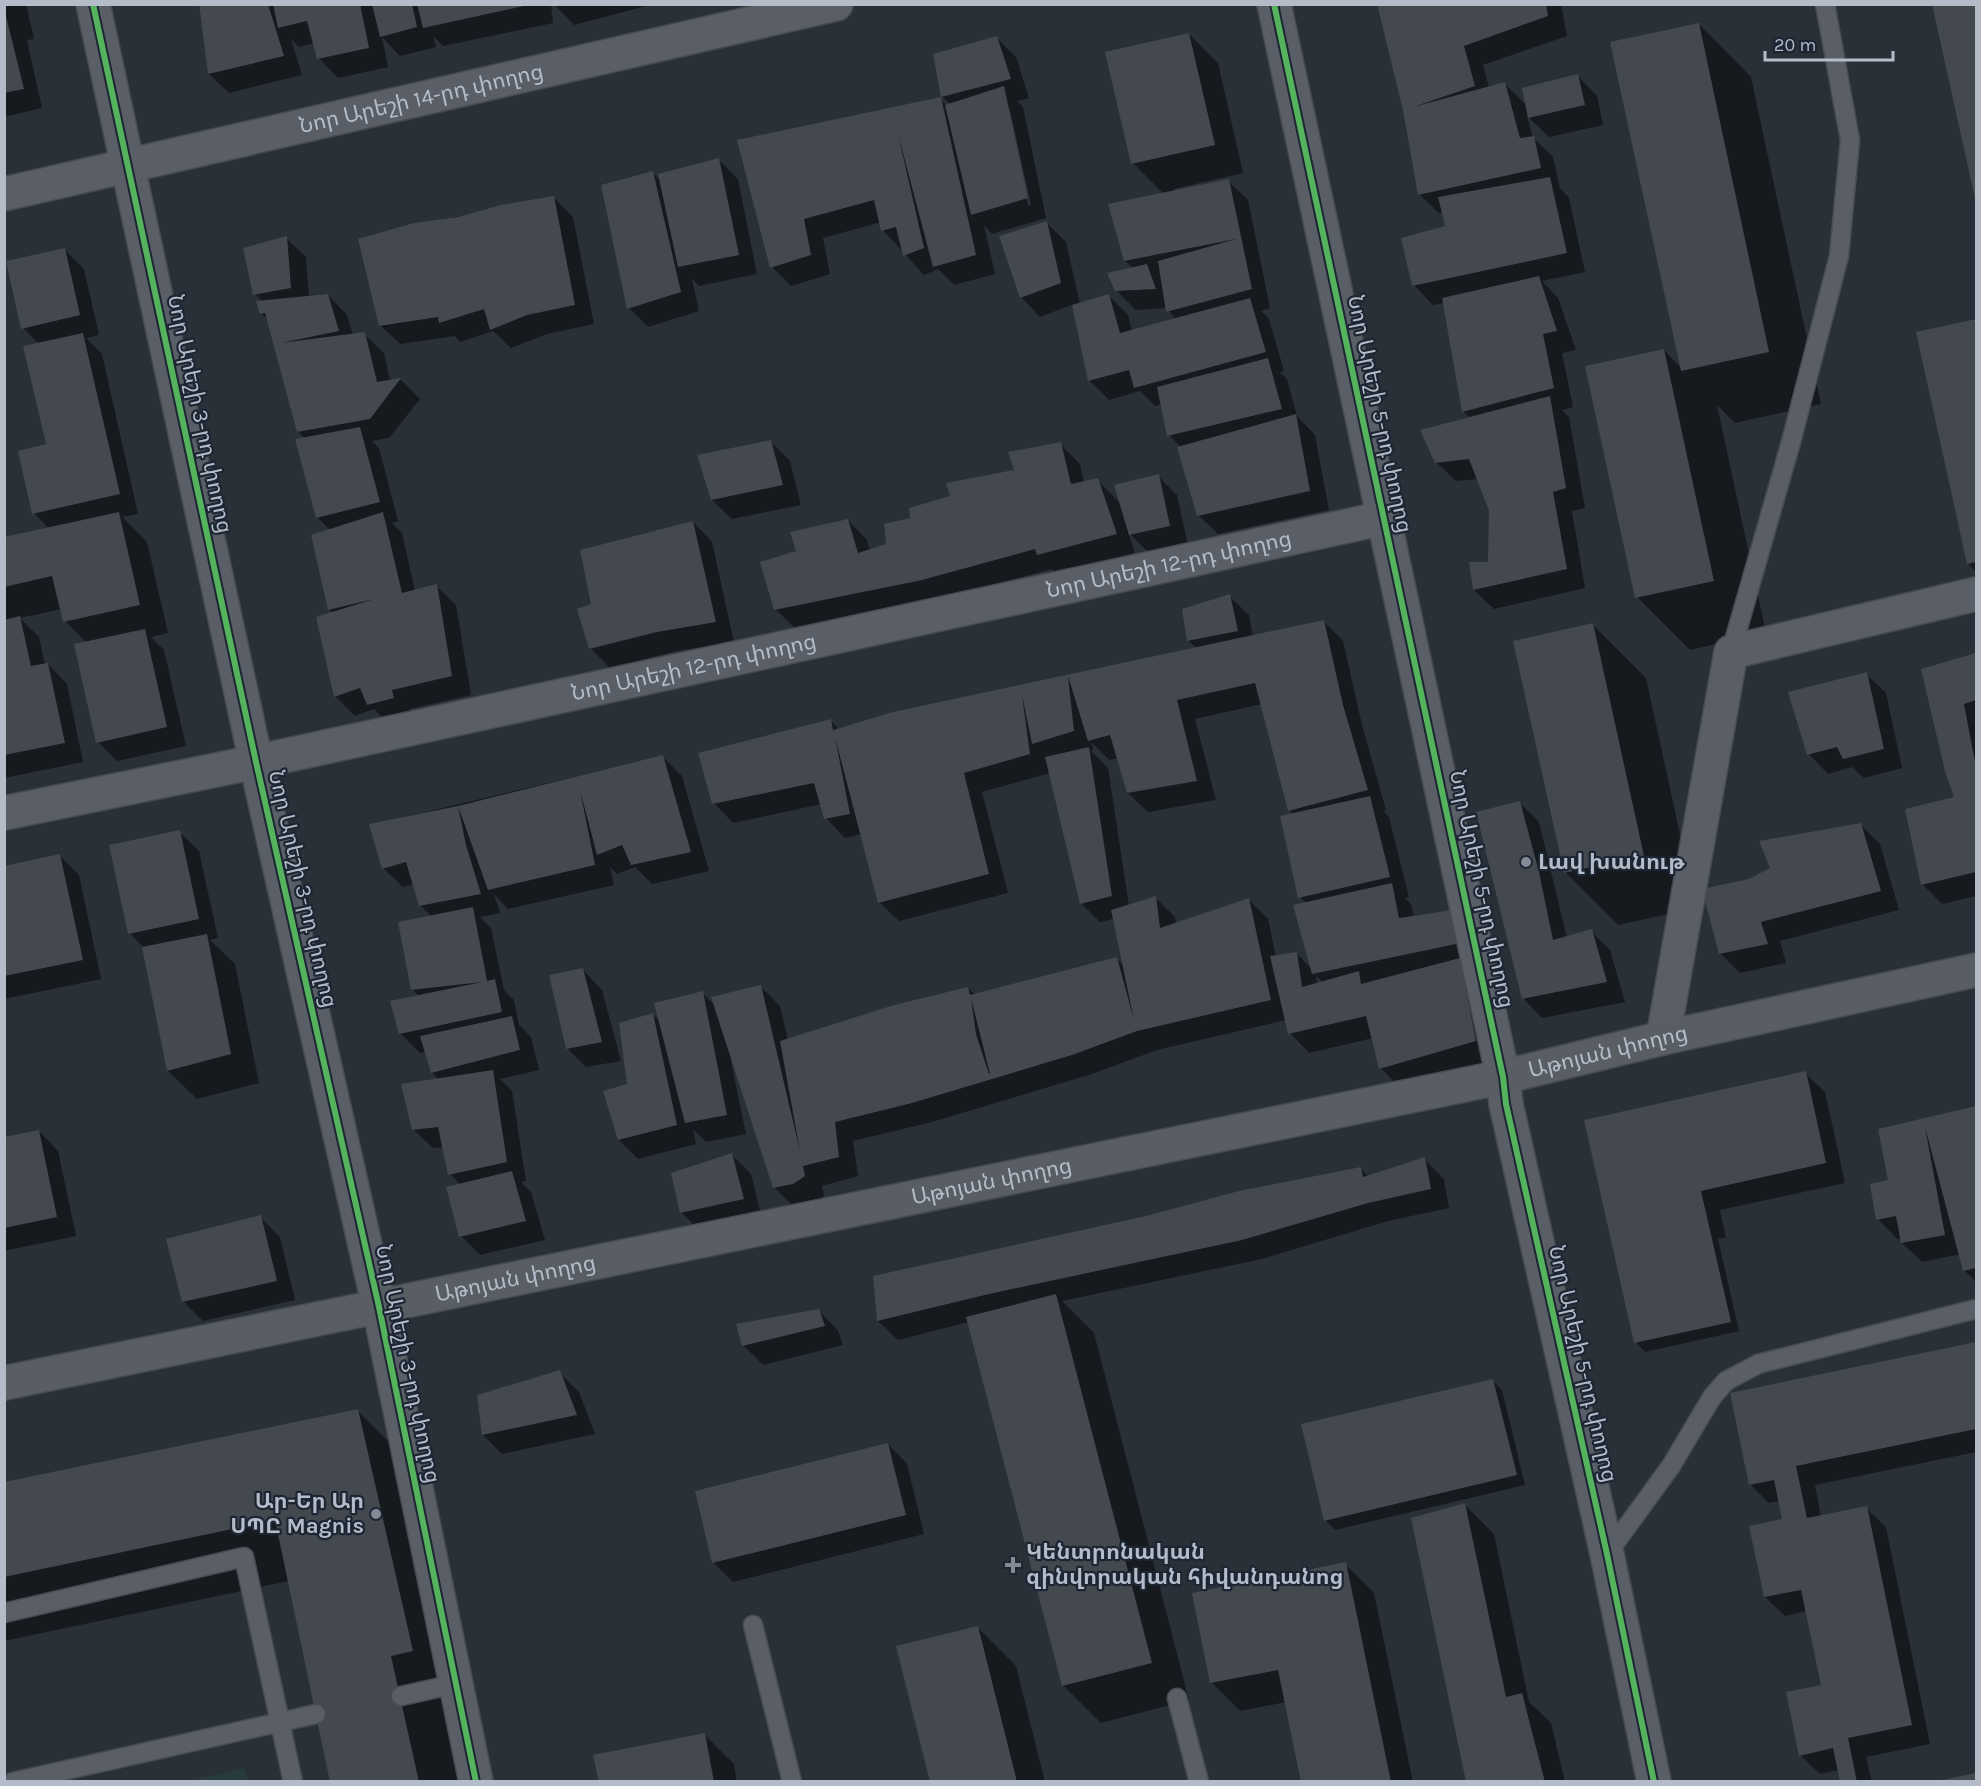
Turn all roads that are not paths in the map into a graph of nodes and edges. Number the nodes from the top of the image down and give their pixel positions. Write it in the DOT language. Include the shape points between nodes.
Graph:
graph roads {
  1 [pos="93,4"];
  2 [pos="836,4"];
  3 [pos="1274,4"];
  4 [pos="1825,4"];
  5 [pos="128,167"];
  6 [pos="4,194"];
  7 [pos="1384,518"];
  8 [pos="1977,594"];
  9 [pos="1731,652"];
  10 [pos="256,762"];
  11 [pos="4,813"];
  12 [pos="1977,970"];
  13 [pos="1663,1038"];
  14 [pos="1503,1077"];
  15 [pos="379,1307"];
  16 [pos="1977,1309"];
  17 [pos="4,1383"];
  18 [pos="1607,1554"];
  19 [pos="4,1613"];
  20 [pos="753,1625"];
  21 [pos="455,1684"];
  22 [pos="401,1696"];
  23 [pos="1178,1698"];
  24 [pos="316,1714"];
  25 [pos="280,1722"];
  26 [pos="13,1782"];
  27 [pos="293,1782"];
  28 [pos="476,1782"];
  29 [pos="792,1782"];
  30 [pos="1199,1782"];
  31 [pos="1654,1782"];
  1 -- 5 [label="street, Նոր Արեշի 3-րդ փողոց"];
  2 -- 5 [label="street, Նոր Արեշի 14-րդ փողոց"];
  3 -- 7 [label="street, Նոր Արեշի 5-րդ փողոց"];
  4 -- 9 [label="lane" via="1850,140 1839,256"];
  5 -- 6 [label="street, Նոր Արեշի 14-րդ փողոց"];
  5 -- 10 [label="street, Նոր Արեշի 3-րդ փողոց"];
  7 -- 10 [label="street, Նոր Արեշի 12-րդ փողոց"];
  7 -- 14 [label="street, Նոր Արեշի 5-րդ փողոց"];
  8 -- 9 [label="street"];
  9 -- 13 [label="street"];
  10 -- 11 [label="street, Նոր Արեշի 12-րդ փողոց"];
  10 -- 15 [label="street, Նոր Արեշի 3-րդ փողոց"];
  12 -- 13 [label="main road, Աթոյան փողոց"];
  13 -- 14 [label="main road, Աթոյան փողոց"];
  14 -- 15 [label="main road, Աթոյան փողոց"];
  14 -- 18 [label="street, Նոր Արեշի 5-րդ փողոց"];
  15 -- 17 [label="main road, Աթոյան փողոց"];
  15 -- 21 [label="street, Նոր Արեշի 3-րդ փողոց"];
  16 -- 18 [label="lane" via="1758,1364 1726,1381 1712,1396 1671,1466"];
  18 -- 31 [label="street, Նոր Արեշի 5-րդ փողոց"];
  19 -- 25 [label="lane" via="244,1557"];
  20 -- 29 [label="lane"];
  21 -- 22 [label="lane"];
  21 -- 28 [label="street, Նոր Արեշի 3-րդ փողոց"];
  23 -- 30 [label="lane"];
  24 -- 25 [label="lane"];
  25 -- 26 [label="lane"];
  25 -- 27 [label="lane"];
}
